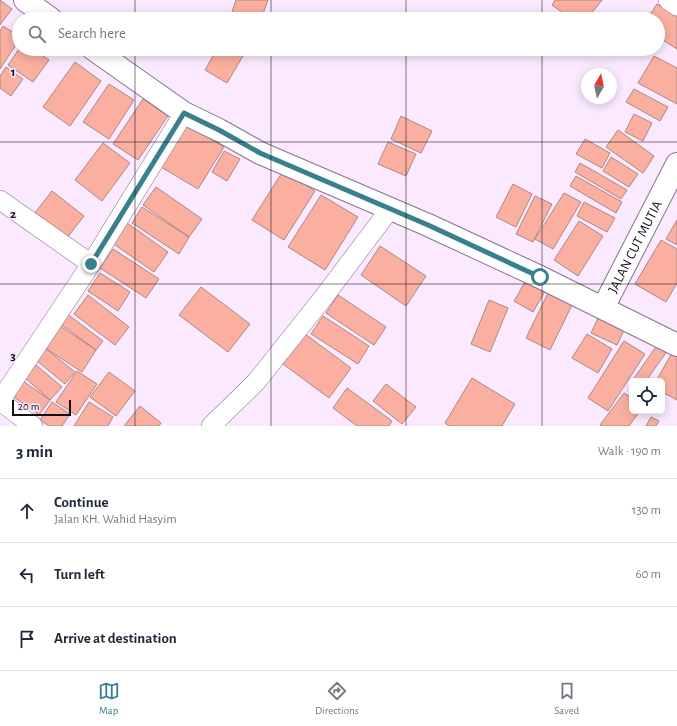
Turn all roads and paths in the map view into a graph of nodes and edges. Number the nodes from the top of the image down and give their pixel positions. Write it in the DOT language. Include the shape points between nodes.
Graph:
graph roads {
  1 [pos="25,0"];
  2 [pos="668,0"];
  3 [pos="677,6"];
  4 [pos="41,12"];
  5 [pos="103,56"];
  6 [pos="184,113"];
  7 [pos="677,164"];
  8 [pos="0,200"];
  9 [pos="390,209"];
  10 [pos="91,264"];
  11 [pos="603,308"];
  12 [pos="677,345"];
  13 [pos="0,401"];
  14 [pos="33,426"];
  15 [pos="211,426"];
  1 -- 4 [label="street"];
  2 -- 3 [label="street"];
  5 -- 6 [label="street"];
  6 -- 9 [label="street" via="260,153"];
  6 -- 10 [label="street"];
  7 -- 11 [label="street, JALAN CUT MUTIA"];
  8 -- 10 [label="street"];
  9 -- 11 [label="street"];
  9 -- 15 [label="street" via="256,382"];
  10 -- 13 [label="street"];
  11 -- 12 [label="street"];
  13 -- 14 [label="street"];
}
